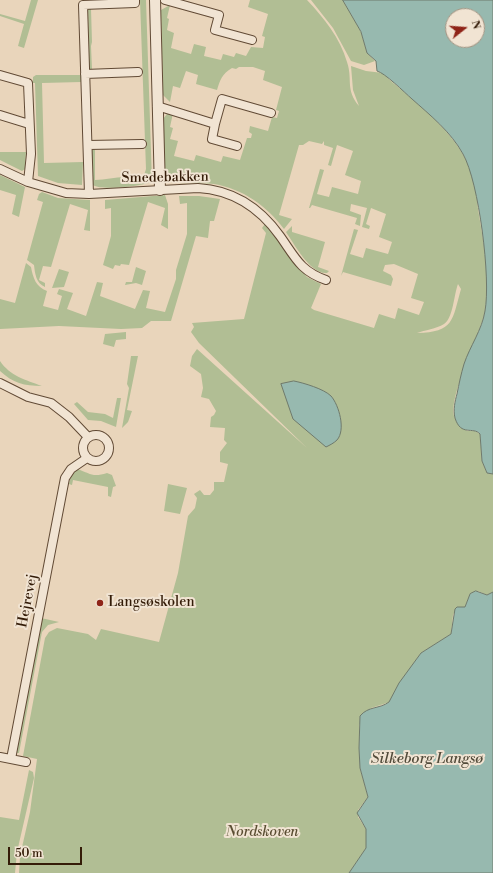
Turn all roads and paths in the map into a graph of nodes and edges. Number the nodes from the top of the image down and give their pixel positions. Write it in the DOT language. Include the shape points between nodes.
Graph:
graph roads {
  1 [pos="135,0"];
  2 [pos="155,0"];
  3 [pos="165,0"];
  4 [pos="96,2"];
  5 [pos="252,40"];
  6 [pos="138,72"];
  7 [pos="85,74"];
  8 [pos="0,75"];
  9 [pos="157,106"];
  10 [pos="271,113"];
  11 [pos="0,115"];
  12 [pos="30,124"];
  13 [pos="215,124"];
  14 [pos="142,144"];
  15 [pos="88,145"];
  16 [pos="237,146"];
  17 [pos="0,169"];
  18 [pos="28,182"];
  19 [pos="160,190"];
  20 [pos="89,194"];
  21 [pos="326,280"];
  22 [pos="0,385"];
  23 [pos="88,437"];
  24 [pos="86,458"];
  25 [pos="0,757"];
  26 [pos="11,759"];
  27 [pos="26,762"];
  1 -- 4 [label="street" via="135,3"];
  2 -- 9 [label="street"];
  3 -- 5 [label="street" via="219,15 215,30"];
  4 -- 7 [label="street" via="83,5"];
  6 -- 7 [label="street"];
  7 -- 15 [label="street"];
  8 -- 12 [label="street" via="28,83"];
  9 -- 13 [label="street"];
  9 -- 19 [label="street"];
  10 -- 13 [label="street" via="222,99"];
  11 -- 12 [label="street"];
  12 -- 18 [label="street" via="31,154"];
  13 -- 16 [label="street" via="212,138"];
  14 -- 15 [label="street"];
  15 -- 20 [label="street"];
  17 -- 18 [label="street, Smedebakken"];
  18 -- 20 [label="street, Smedebakken" via="66,193"];
  19 -- 20 [label="street, Smedebakken"];
  19 -- 21 [label="street, Smedebakken" via="213,189 248,203 280,235 300,265 313,276"];
  22 -- 23 [label="street" via="51,403"];
  23 -- 24 [label="street" via="82,449"];
  23 -- 24 [label="street" via="101,436 107,440 109,447 107,455 101,460"];
  24 -- 26 [label="street, Hejrevej" via="71,469 65,478"];
  25 -- 26 [label="street"];
  26 -- 27 [label="street"];
}
